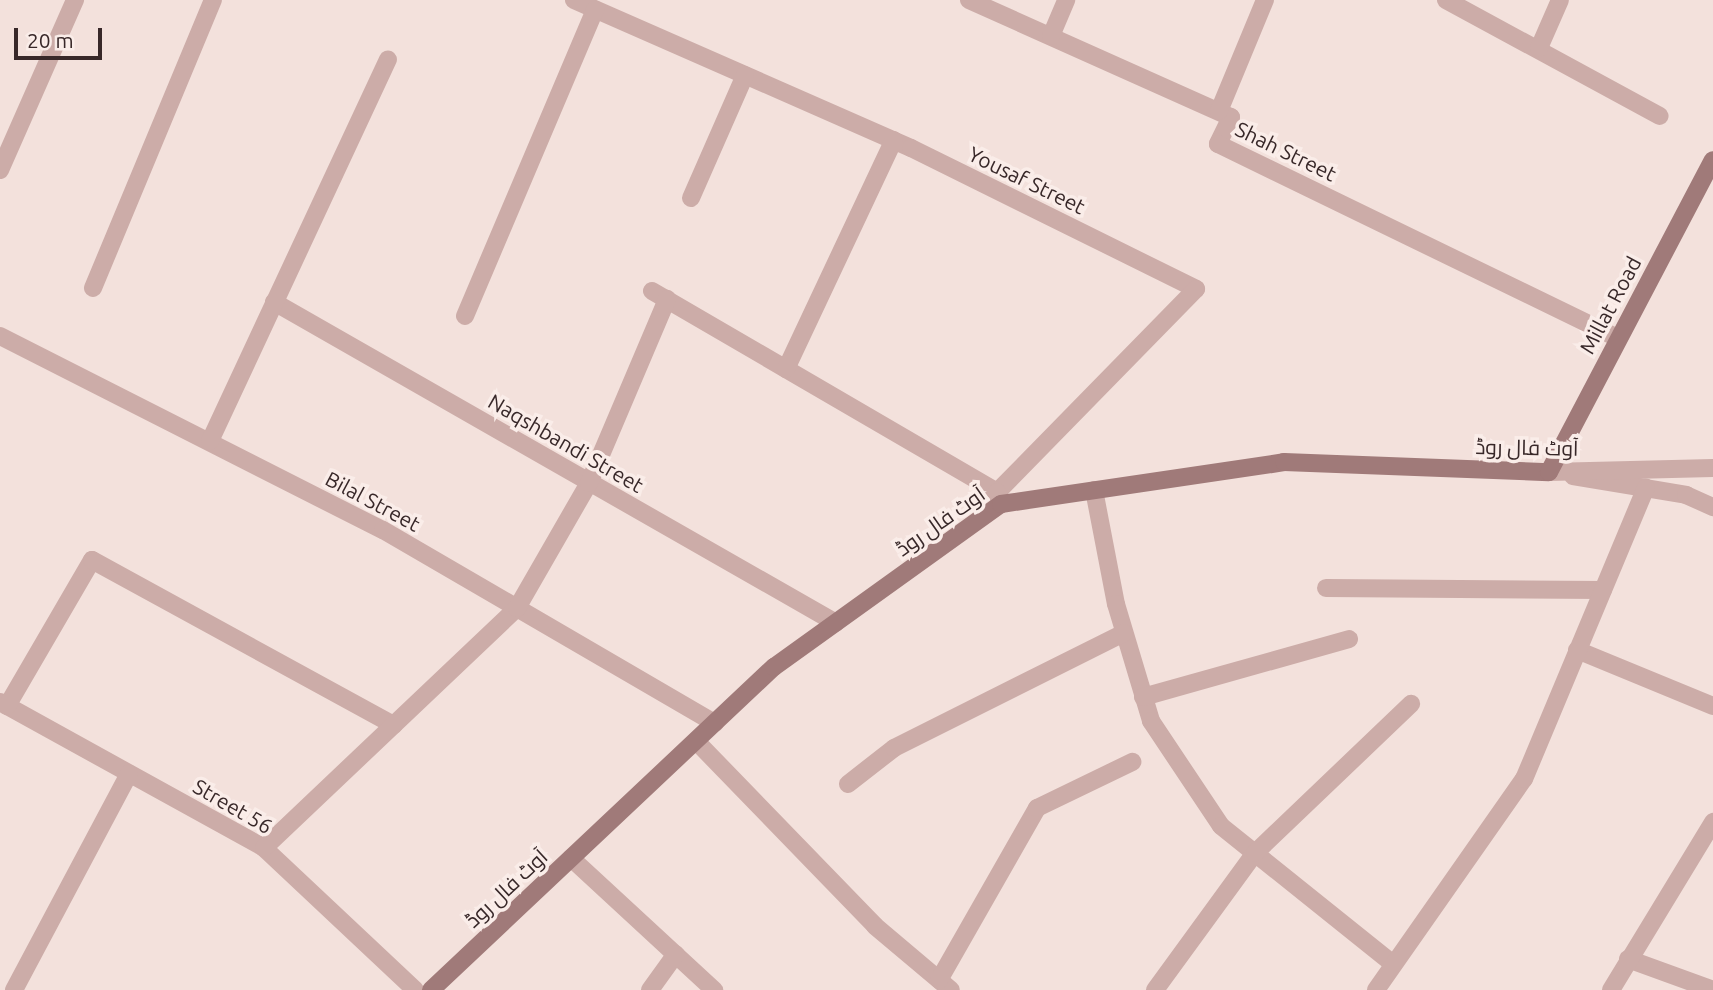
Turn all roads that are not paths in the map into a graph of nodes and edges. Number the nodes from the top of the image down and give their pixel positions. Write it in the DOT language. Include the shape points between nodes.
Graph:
graph roads {
  1 [pos="75,0"];
  2 [pos="213,0"];
  3 [pos="574,0"];
  4 [pos="969,0"];
  5 [pos="1066,0"];
  6 [pos="1265,0"];
  7 [pos="1446,0"];
  8 [pos="1560,0"];
  9 [pos="595,9"];
  10 [pos="1051,36"];
  11 [pos="1539,48"];
  12 [pos="388,59"];
  13 [pos="745,75"];
  14 [pos="1219,111"];
  15 [pos="1661,116"];
  16 [pos="894,140"];
  17 [pos="1713,160"];
  18 [pos="0,170"];
  19 [pos="691,198"];
  20 [pos="93,288"];
  21 [pos="274,302"];
  22 [pos="466,316"];
  23 [pos="0,336"];
  24 [pos="1618,338"];
  25 [pos="786,369"];
  26 [pos="209,441"];
  27 [pos="1713,468"];
  28 [pos="1549,472"];
  29 [pos="590,483"];
  30 [pos="1646,488"];
  31 [pos="1094,490"];
  32 [pos="999,498"];
  33 [pos="1713,507"];
  34 [pos="1326,588"];
  35 [pos="1603,590"];
  36 [pos="517,608"];
  37 [pos="836,623"];
  38 [pos="1124,633"];
  39 [pos="1349,639"];
  40 [pos="1577,650"];
  41 [pos="1143,697"];
  42 [pos="4,704"];
  43 [pos="1411,704"];
  44 [pos="1713,706"];
  45 [pos="715,723"];
  46 [pos="394,725"];
  47 [pos="696,741"];
  48 [pos="1132,762"];
  49 [pos="129,774"];
  50 [pos="848,785"];
  51 [pos="1713,822"];
  52 [pos="264,848"];
  53 [pos="1255,853"];
  54 [pos="571,858"];
  55 [pos="676,954"];
  56 [pos="1628,958"];
  57 [pos="1393,964"];
  58 [pos="945,985"];
  59 [pos="14,990"];
  60 [pos="415,990"];
  61 [pos="431,990"];
  62 [pos="650,990"];
  63 [pos="714,990"];
  64 [pos="1156,990"];
  65 [pos="1376,990"];
  66 [pos="1611,990"];
  67 [pos="1713,990"];
  1 -- 18 [label="street"];
  2 -- 20 [label="street"];
  3 -- 9 [label="street, Yousaf Street"];
  4 -- 10 [label="street, Shah Street"];
  5 -- 10 [label="street"];
  6 -- 14 [label="street"];
  7 -- 11 [label="street"];
  8 -- 11 [label="street"];
  9 -- 13 [label="street, Yousaf Street"];
  9 -- 22 [label="street"];
  10 -- 14 [label="street, Shah Street"];
  11 -- 15 [label="street"];
  12 -- 21 [label="street"];
  13 -- 16 [label="street, Yousaf Street"];
  13 -- 19 [label="street"];
  14 -- 24 [label="street, Shah Street" via="1231,117 1218,144"];
  16 -- 25 [label="street"];
  16 -- 32 [label="street, Yousaf Street" via="1196,289"];
  17 -- 24 [label="main road, Millat Road"];
  21 -- 26 [label="street"];
  21 -- 29 [label="street, Naqshbandi Street"];
  23 -- 26 [label="street, Bilal Street"];
  24 -- 28 [label="main road, Millat Road"];
  25 -- 29 [label="street" via="659,295"];
  25 -- 32 [label="street"];
  26 -- 36 [label="street, Bilal Street" via="383,530"];
  27 -- 28 [label="street, آوٹ فال روڈ"];
  28 -- 30 [label="street"];
  28 -- 31 [label="main road, آوٹ فال روڈ" via="1284,462"];
  29 -- 36 [label="street"];
  29 -- 37 [label="street, Naqshbandi Street"];
  30 -- 33 [label="street"];
  30 -- 35 [label="street"];
  31 -- 32 [label="main road, آوٹ فال روڈ"];
  31 -- 38 [label="street"];
  32 -- 37 [label="main road, آوٹ فال روڈ"];
  34 -- 35 [label="street"];
  35 -- 40 [label="street"];
  36 -- 45 [label="street, Bilal Street"];
  36 -- 46 [label="street"];
  37 -- 45 [label="main road, آوٹ فال روڈ" via="774,667"];
  38 -- 41 [label="street"];
  38 -- 50 [label="street" via="894,748"];
  39 -- 41 [label="street"];
  40 -- 44 [label="street"];
  40 -- 57 [label="street" via="1524,779"];
  41 -- 53 [label="street" via="1151,721 1221,826"];
  42 -- 46 [label="street" via="92,560"];
  42 -- 49 [label="street, Street 56"];
  43 -- 53 [label="street"];
  45 -- 47 [label="main road, آوٹ فال روڈ"];
  46 -- 52 [label="street"];
  47 -- 54 [label="main road, آوٹ فال روڈ"];
  47 -- 58 [label="street" via="875,926"];
  48 -- 58 [label="street" via="1037,808"];
  49 -- 52 [label="street, Street 56"];
  49 -- 59 [label="street"];
  51 -- 56 [label="street"];
  52 -- 60 [label="street, Street 56"];
  53 -- 57 [label="street"];
  53 -- 64 [label="street"];
  54 -- 55 [label="street"];
  54 -- 61 [label="main road, آوٹ فال روڈ"];
  55 -- 62 [label="street"];
  55 -- 63 [label="street"];
  56 -- 66 [label="street"];
  56 -- 67 [label="street"];
  57 -- 65 [label="street"];
}
